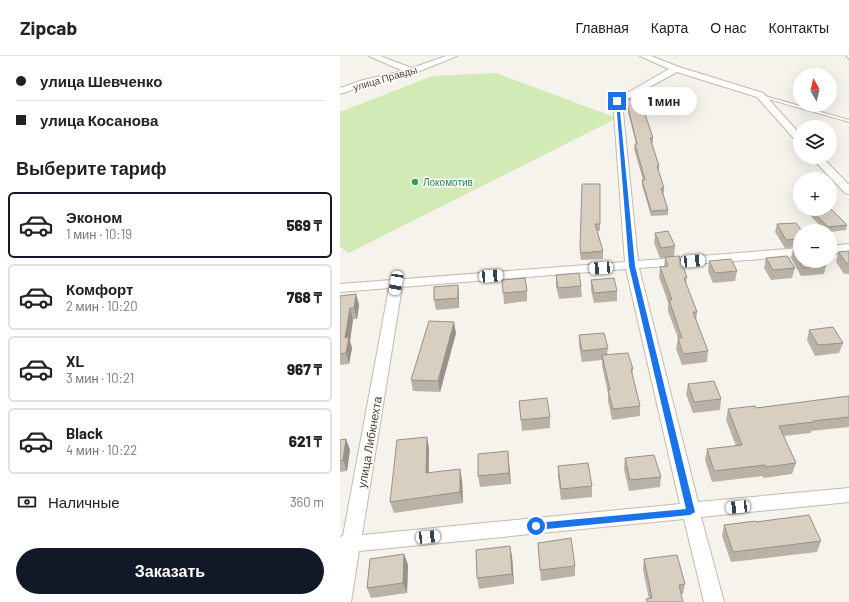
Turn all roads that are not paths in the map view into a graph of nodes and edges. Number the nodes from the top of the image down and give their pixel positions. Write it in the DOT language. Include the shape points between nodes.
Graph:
graph roads {
  1 [pos="373,56"];
  2 [pos="453,56"];
  3 [pos="644,56"];
  4 [pos="676,69"];
  5 [pos="412,71"];
  6 [pos="340,91"];
  7 [pos="760,95"];
  8 [pos="849,121"];
  9 [pos="793,132"];
  10 [pos="823,164"];
  11 [pos="849,191"];
  12 [pos="849,248"];
  13 [pos="837,249"];
  14 [pos="793,253"];
  15 [pos="632,266"];
  16 [pos="396,283"];
  17 [pos="340,288"];
  18 [pos="849,495"];
  19 [pos="690,512"];
  20 [pos="346,545"];
  21 [pos="341,602"];
  22 [pos="714,602"];
  1 -- 5 [label="street"];
  2 -- 5 [label="street, улица Правды"];
  3 -- 4 [label="street"];
  4 -- 7 [label="street"];
  4 -- 15 [label="street" via="617,101"];
  5 -- 6 [label="street, улица Правды"];
  7 -- 8 [label="lane"];
  7 -- 9 [label="street"];
  10 -- 11 [label="street"];
  12 -- 13 [label="street"];
  14 -- 15 [label="street"];
  15 -- 16 [label="street"];
  15 -- 19 [label="street"];
  16 -- 17 [label="street"];
  16 -- 20 [label="street, улица Либкнехта"];
  18 -- 19 [label="street"];
  19 -- 20 [label="street"];
  19 -- 22 [label="street"];
  20 -- 21 [label="street, улица Либкнехта"];
}
